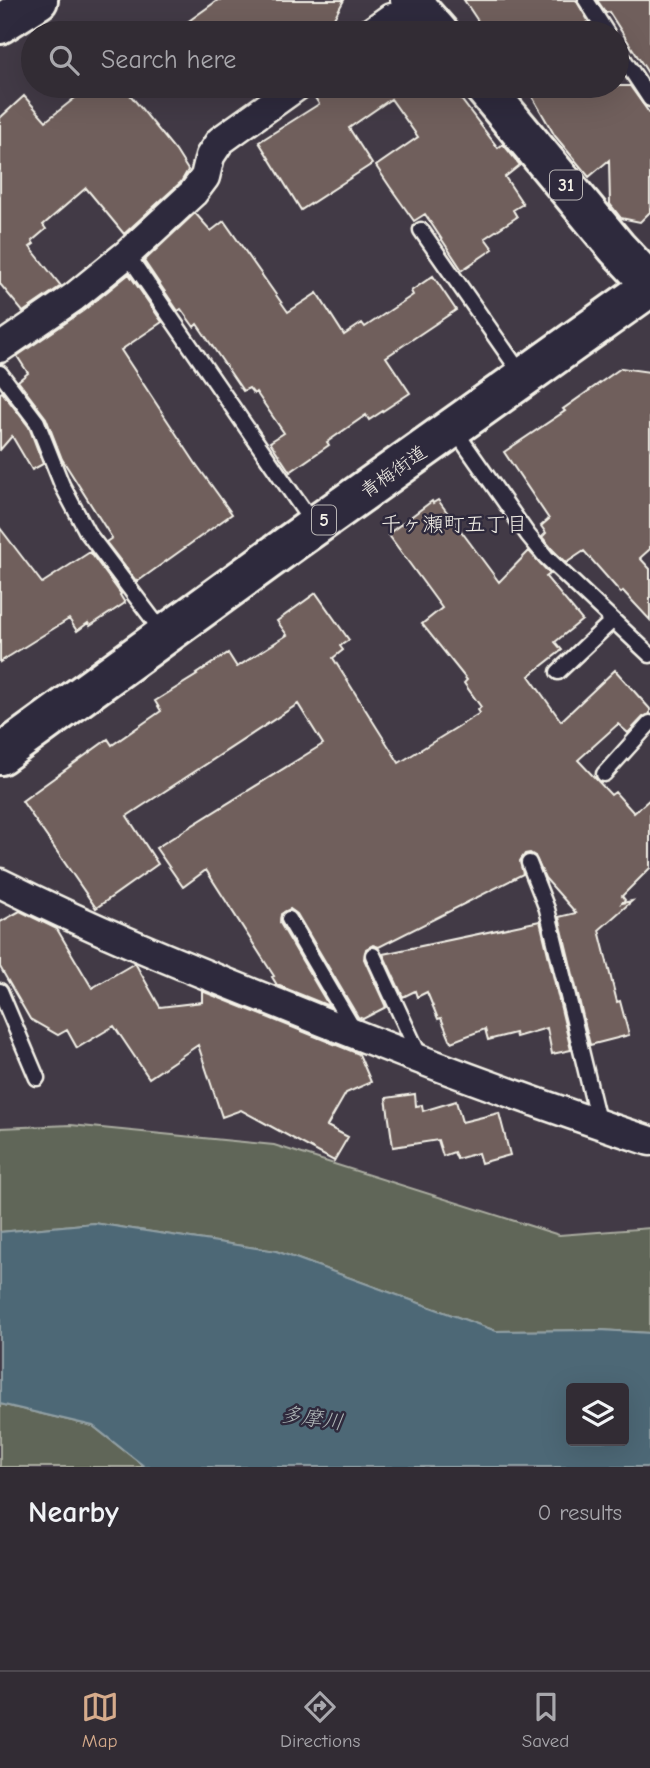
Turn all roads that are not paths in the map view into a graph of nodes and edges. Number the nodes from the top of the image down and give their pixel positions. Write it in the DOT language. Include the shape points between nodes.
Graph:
graph roads {
  1 [pos="38,0"];
  2 [pos="586,0"];
  3 [pos="599,21"];
  4 [pos="0,24"];
  5 [pos="629,67"];
  6 [pos="280,98"];
  7 [pos="493,98"];
  8 [pos="650,99"];
  9 [pos="421,230"];
  10 [pos="127,254"];
  11 [pos="650,285"];
  12 [pos="0,348"];
  13 [pos="0,373"];
  14 [pos="523,376"];
  15 [pos="453,428"];
  16 [pos="314,527"];
  17 [pos="611,621"];
  18 [pos="165,635"];
  19 [pos="650,655"];
  20 [pos="558,672"];
  21 [pos="650,723"];
  22 [pos="0,755"];
  23 [pos="604,774"];
  24 [pos="529,863"];
  25 [pos="0,883"];
  26 [pos="289,919"];
  27 [pos="373,955"];
  28 [pos="0,991"];
  29 [pos="358,1037"];
  30 [pos="422,1060"];
  31 [pos="37,1079"];
  32 [pos="599,1125"];
  33 [pos="650,1141"];
  1 -- 4 [label="main road"];
  2 -- 3 [label="lane"];
  5 -- 8 [label="lane"];
  6 -- 10 [label="street" via="220,141 194,194"];
  7 -- 11 [label="main road, 31"];
  9 -- 14 [label="lane"];
  10 -- 12 [label="street"];
  10 -- 16 [label="lane"];
  11 -- 14 [label="main road, 青梅街道 / 5"];
  13 -- 18 [label="lane" via="37,422 87,532"];
  14 -- 15 [label="main road, 青梅街道 / 5"];
  15 -- 16 [label="main road, 青梅街道 / 5"];
  15 -- 17 [label="lane" via="546,557"];
  16 -- 18 [label="main road, 青梅街道 / 5"];
  17 -- 19 [label="lane"];
  17 -- 20 [label="lane"];
  18 -- 22 [label="main road, 青梅街道 / 5"];
  21 -- 23 [label="lane"];
  24 -- 32 [label="lane" via="547,908"];
  25 -- 29 [label="street" via="134,946"];
  26 -- 29 [label="lane"];
  27 -- 30 [label="lane"];
  28 -- 31 [label="lane"];
  29 -- 30 [label="street"];
  30 -- 32 [label="street"];
  32 -- 33 [label="street"];
}
